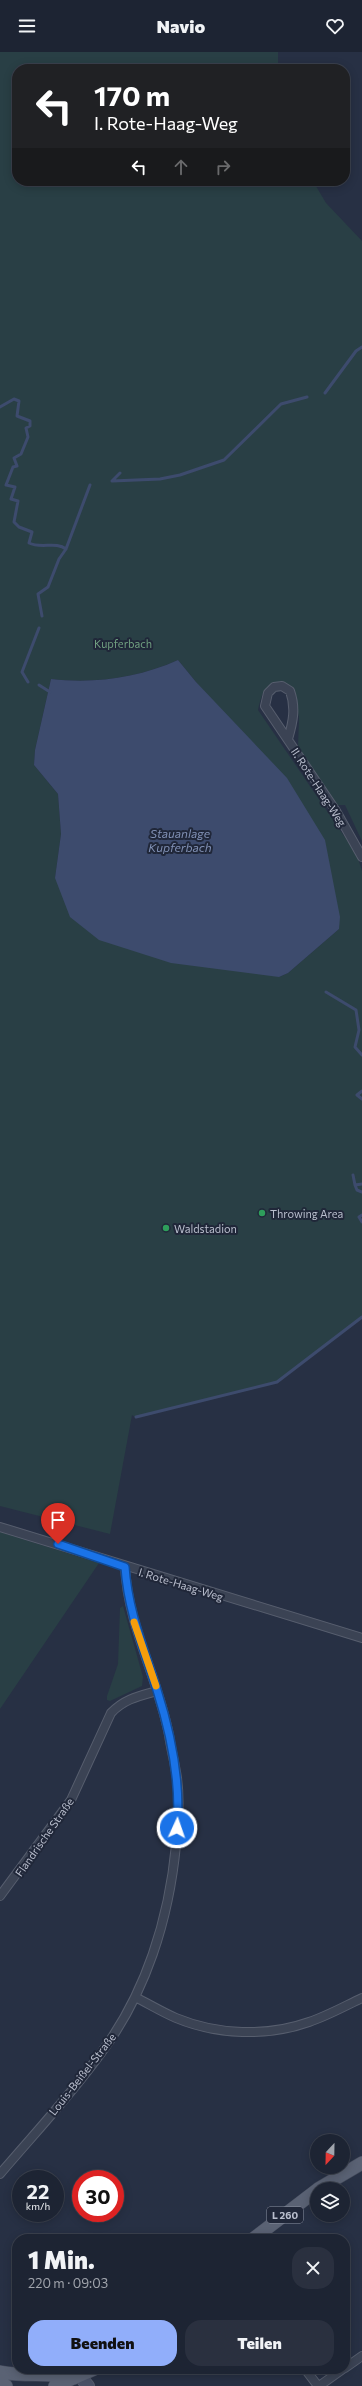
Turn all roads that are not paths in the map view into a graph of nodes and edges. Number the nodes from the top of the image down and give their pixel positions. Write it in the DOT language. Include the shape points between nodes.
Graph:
graph roads {
  1 [pos="288,739"];
  2 [pos="362,858"];
  3 [pos="0,1527"];
  4 [pos="125,1567"];
  5 [pos="362,1638"];
  6 [pos="157,1691"];
  7 [pos="0,1896"];
  8 [pos="135,1998"];
  9 [pos="362,1998"];
  10 [pos="362,2163"];
  11 [pos="0,2174"];
  12 [pos="331,2182"];
  13 [pos="310,2196"];
  14 [pos="260,2234"];
  15 [pos="362,2356"];
  16 [pos="350,2364"];
  17 [pos="0,2372"];
  18 [pos="12,2374"];
  19 [pos="15,2374"];
  20 [pos="58,2374"];
  21 [pos="58,2374"];
  22 [pos="87,2374"];
  23 [pos="310,2374"];
  24 [pos="336,2374"];
  25 [pos="76,2382"];
  26 [pos="0,2384"];
  27 [pos="6,2386"];
  28 [pos="55,2386"];
  29 [pos="319,2386"];
  1 -- 1 [label="street, II. Rote-Haag-Weg" via="294,717 293,700 290,691 282,686 274,687 268,693 265,706"];
  1 -- 2 [label="street, II. Rote-Haag-Weg" via="336,811"];
  3 -- 4 [label="street, I. Rote-Haag-Weg"];
  4 -- 5 [label="street, I. Rote-Haag-Weg"];
  4 -- 6 [label="street, Louis-Beißel-Straße" via="130,1610"];
  6 -- 7 [label="street, Flandrische Straße" via="130,1698 111,1713 71,1800"];
  6 -- 8 [label="street, Louis-Beißel-Straße" via="177,1779 178,1815 174,1868 166,1913 154,1952"];
  8 -- 9 [label="street" via="177,2018 216,2030 244,2032 278,2030 309,2022"];
  8 -- 11 [label="street, Louis-Beißel-Straße" via="102,2053"];
  10 -- 12 [label="main road, L 260"];
  13 -- 14 [label="main road, L 260"];
  15 -- 16 [label="street"];
  17 -- 18 [label="main road"];
  19 -- 21 [label="main road"];
  20 -- 25 [label="main road"];
  22 -- 25 [label="main road"];
  23 -- 29 [label="street"];
  24 -- 29 [label="street"];
  25 -- 28 [label="main road"];
  26 -- 27 [label="main road"];
}
